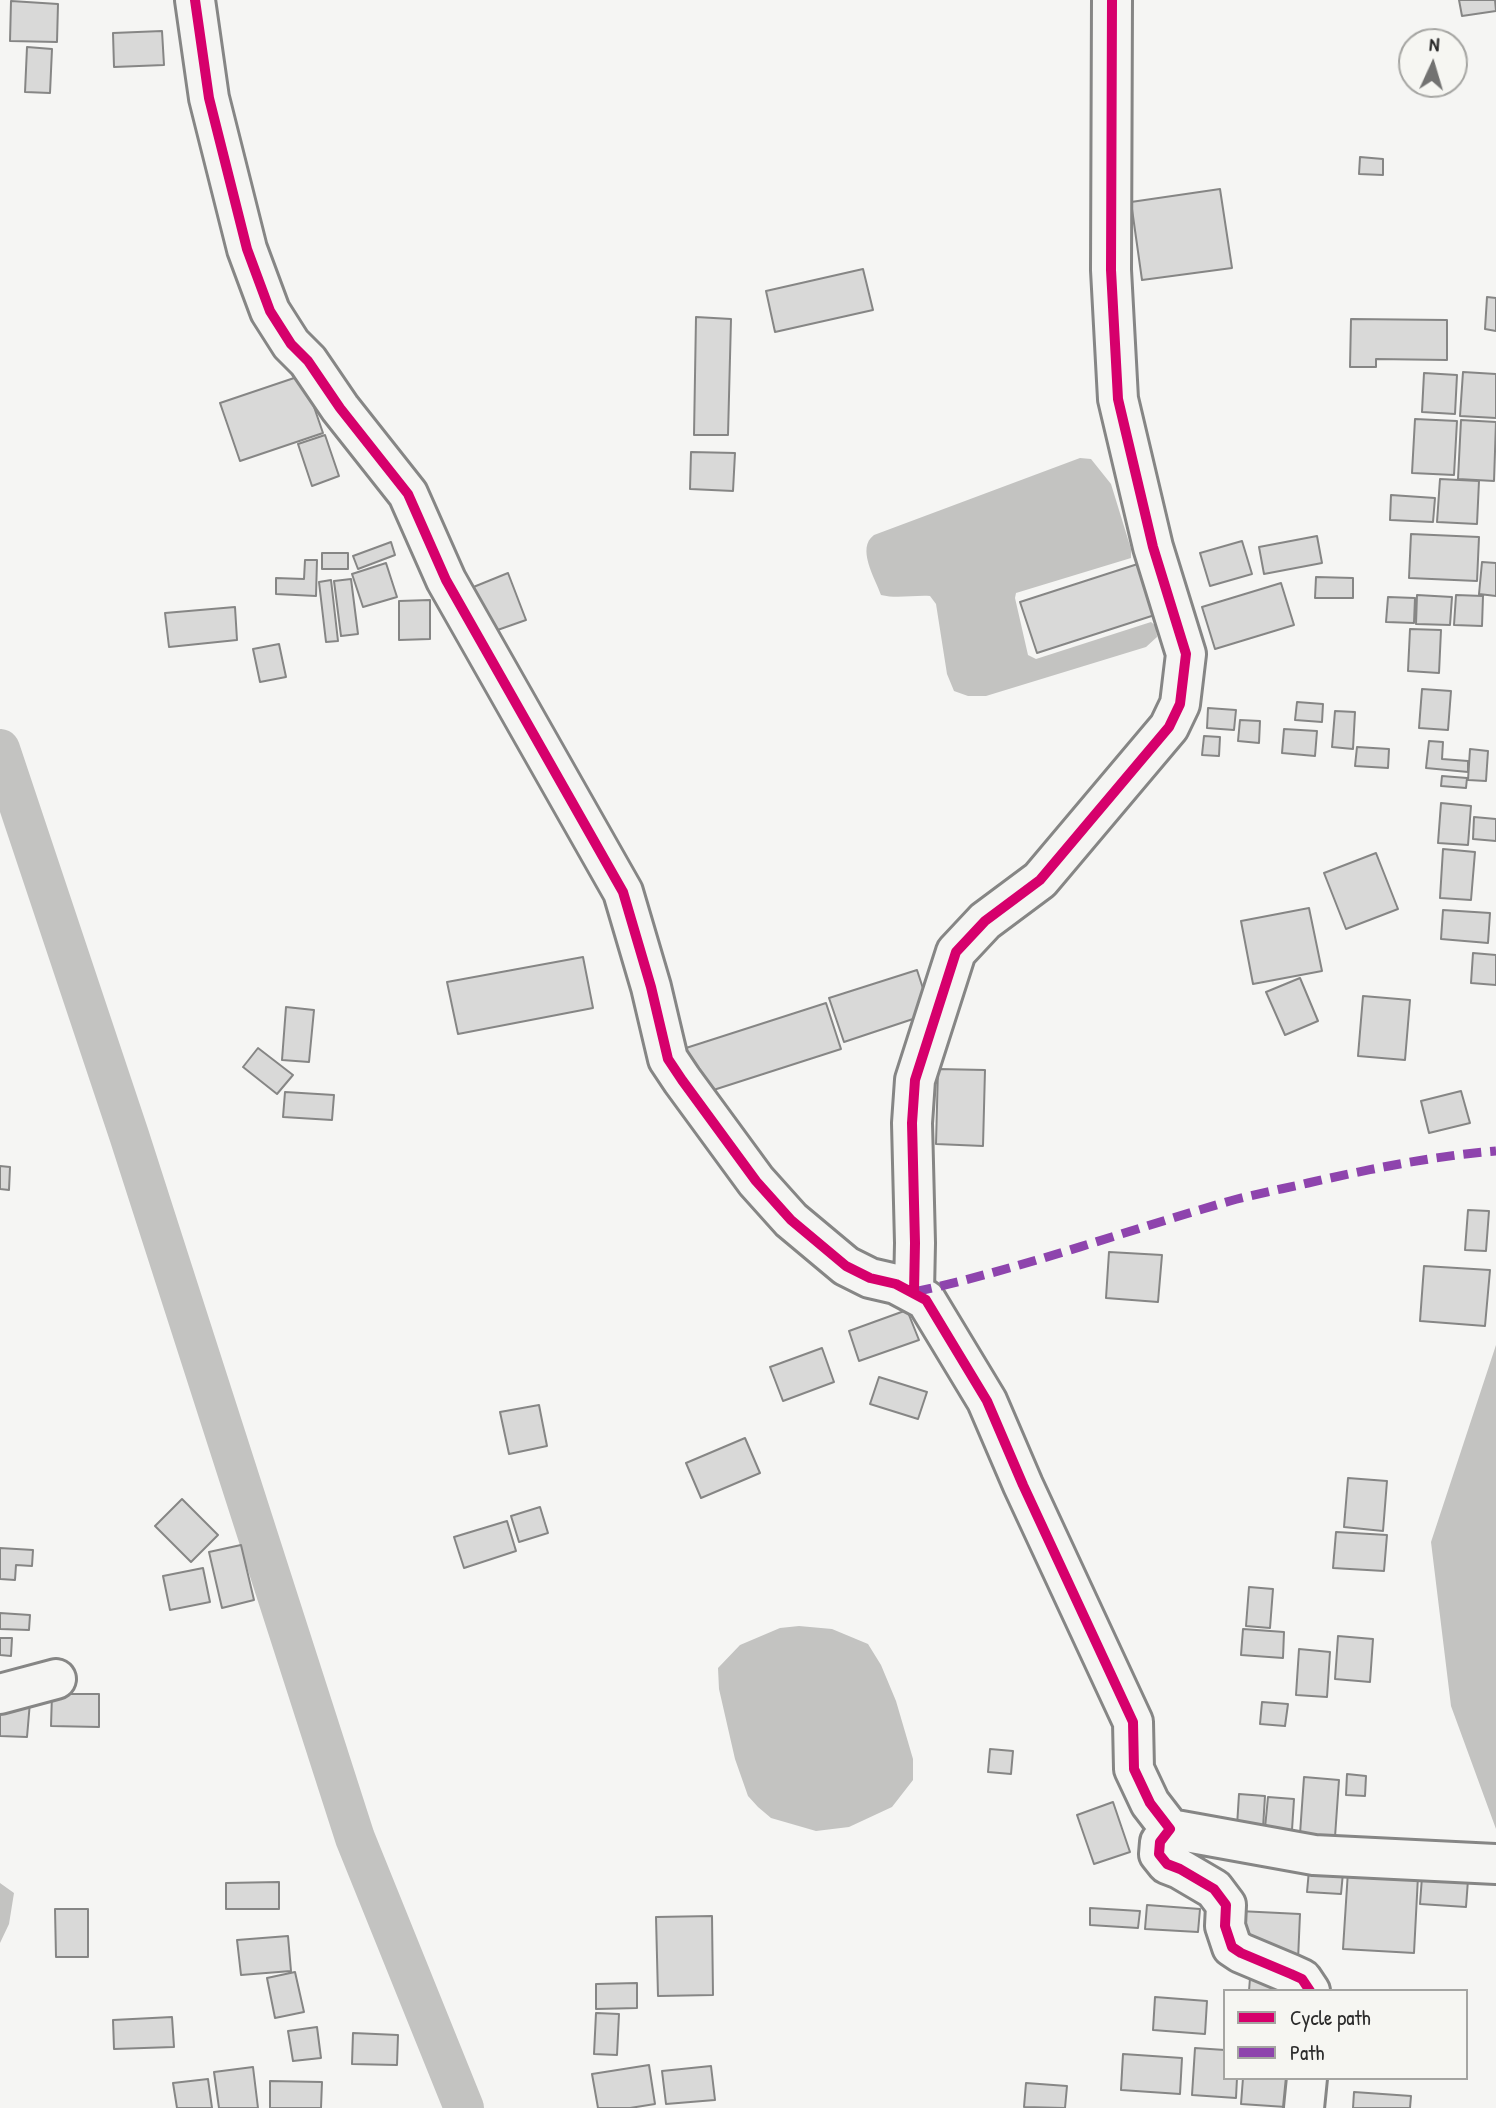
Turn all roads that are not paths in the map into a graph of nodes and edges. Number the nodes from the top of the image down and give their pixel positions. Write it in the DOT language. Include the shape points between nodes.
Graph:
graph roads {
  1 [pos="195,0"];
  2 [pos="1112,0"];
  3 [pos="914,1292"];
  4 [pos="57,1679"];
  5 [pos="0,1694"];
  6 [pos="1170,1829"];
  7 [pos="1496,1864"];
  8 [pos="1308,1989"];
  9 [pos="1307,2080"];
  10 [pos="1304,2108"];
  1 -- 3 [label="street" via="209,98 247,249 270,311 408,494 446,580 623,892 668,1059 755,1181 791,1220 846,1266"];
  2 -- 3 [label="street" via="1111,271 1118,399 1153,547 1186,654 1180,704 1155,745 1040,880 985,922 956,952 915,1080"];
  3 -- 6 [label="street" via="926,1300 987,1401 1133,1722 1134,1769 1150,1803"];
  4 -- 5 [label="street"];
  6 -- 7 [label="street" via="1314,1855"];
  6 -- 8 [label="street" via="1160,1842 1159,1854 1167,1864 1213,1889 1226,1905 1232,1947 1292,1974"];
  9 -- 10 [label="street"];
}
